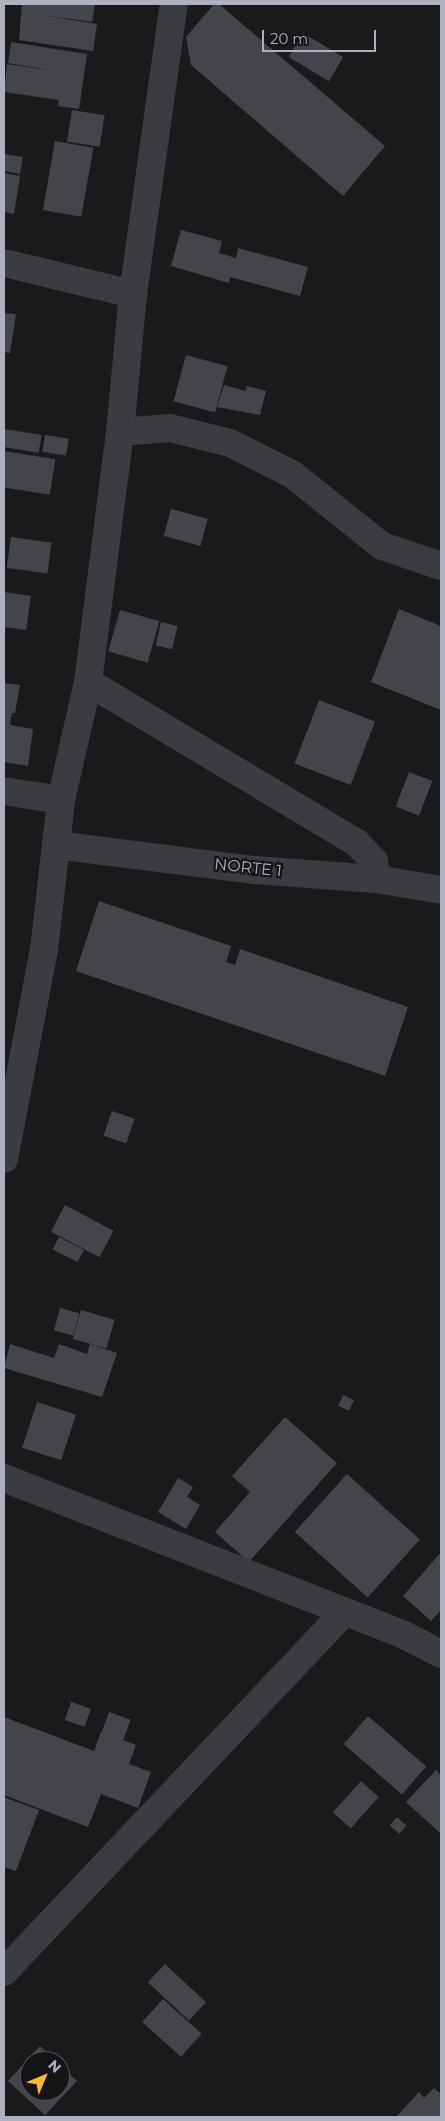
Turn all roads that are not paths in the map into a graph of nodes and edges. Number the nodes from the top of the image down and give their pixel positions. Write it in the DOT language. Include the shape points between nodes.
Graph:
graph roads {
  1 [pos="174,4"];
  2 [pos="4,263"];
  3 [pos="133,294"];
  4 [pos="120,432"];
  5 [pos="441,566"];
  6 [pos="88,682"];
  7 [pos="4,790"];
  8 [pos="61,800"];
  9 [pos="56,845"];
  10 [pos="376,879"];
  11 [pos="441,890"];
  12 [pos="4,1159"];
  13 [pos="4,1478"];
  14 [pos="345,1612"];
  15 [pos="441,1654"];
  16 [pos="4,1972"];
  1 -- 3 [label="street"];
  2 -- 3 [label="street"];
  3 -- 4 [label="street"];
  4 -- 5 [label="street" via="170,428 230,443 292,474 382,546"];
  4 -- 6 [label="street"];
  6 -- 8 [label="street"];
  6 -- 10 [label="street" via="357,843 374,861"];
  7 -- 8 [label="street"];
  8 -- 9 [label="street"];
  9 -- 10 [label="street, NORTE 1" via="255,870"];
  9 -- 12 [label="street" via="44,950"];
  10 -- 11 [label="street, NORTE 1"];
  13 -- 14 [label="street"];
  14 -- 15 [label="street"];
  14 -- 16 [label="street"];
}
